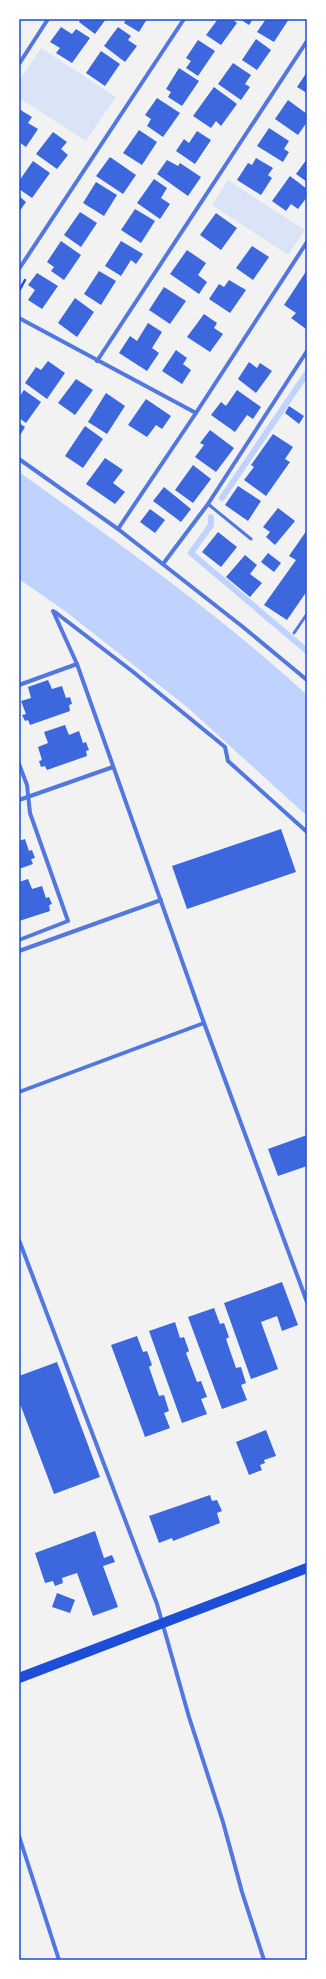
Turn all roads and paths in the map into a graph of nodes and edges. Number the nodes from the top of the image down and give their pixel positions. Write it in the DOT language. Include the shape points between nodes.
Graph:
graph roads {
  1 [pos="48,19"];
  2 [pos="184,19"];
  3 [pos="307,41"];
  4 [pos="19,64"];
  5 [pos="307,242"];
  6 [pos="19,269"];
  7 [pos="19,318"];
  8 [pos="307,351"];
  9 [pos="97,361"];
  10 [pos="196,413"];
  11 [pos="19,459"];
  12 [pos="208,504"];
  13 [pos="118,529"];
  14 [pos="251,540"];
  15 [pos="163,564"];
  16 [pos="307,614"];
  17 [pos="294,633"];
  18 [pos="77,664"];
  19 [pos="307,680"];
  20 [pos="19,685"];
  21 [pos="19,764"];
  22 [pos="113,767"];
  23 [pos="28,797"];
  24 [pos="19,800"];
  25 [pos="307,832"];
  26 [pos="161,900"];
  27 [pos="19,940"];
  28 [pos="19,951"];
  29 [pos="204,1023"];
  30 [pos="19,1092"];
  31 [pos="19,1240"];
  32 [pos="307,1302"];
  33 [pos="307,1568"];
  34 [pos="162,1623"];
  35 [pos="19,1678"];
  36 [pos="19,1836"];
  37 [pos="59,1960"];
  38 [pos="264,1960"];
  1 -- 4 [label="street"];
  2 -- 6 [label="street"];
  3 -- 9 [label="street"];
  5 -- 10 [label="street"];
  7 -- 9 [label="street"];
  8 -- 12 [label="street"];
  9 -- 10 [label="street"];
  10 -- 13 [label="street"];
  11 -- 13 [label="street"];
  12 -- 14 [label="lane"];
  12 -- 15 [label="street"];
  13 -- 15 [label="street"];
  15 -- 19 [label="street"];
  16 -- 17 [label="lane"];
  18 -- 20 [label="street"];
  18 -- 22 [label="street"];
  18 -- 25 [label="street" via="53,611 225,747 228,761"];
  21 -- 23 [label="street"];
  22 -- 23 [label="street"];
  22 -- 26 [label="street"];
  23 -- 24 [label="street"];
  23 -- 27 [label="street" via="30,813 68,921"];
  26 -- 28 [label="street"];
  26 -- 29 [label="street"];
  29 -- 30 [label="street"];
  29 -- 32 [label="street"];
  31 -- 34 [label="street"];
  33 -- 34 [label="main road"];
  34 -- 35 [label="main road"];
  34 -- 38 [label="street"];
  36 -- 37 [label="street"];
}
